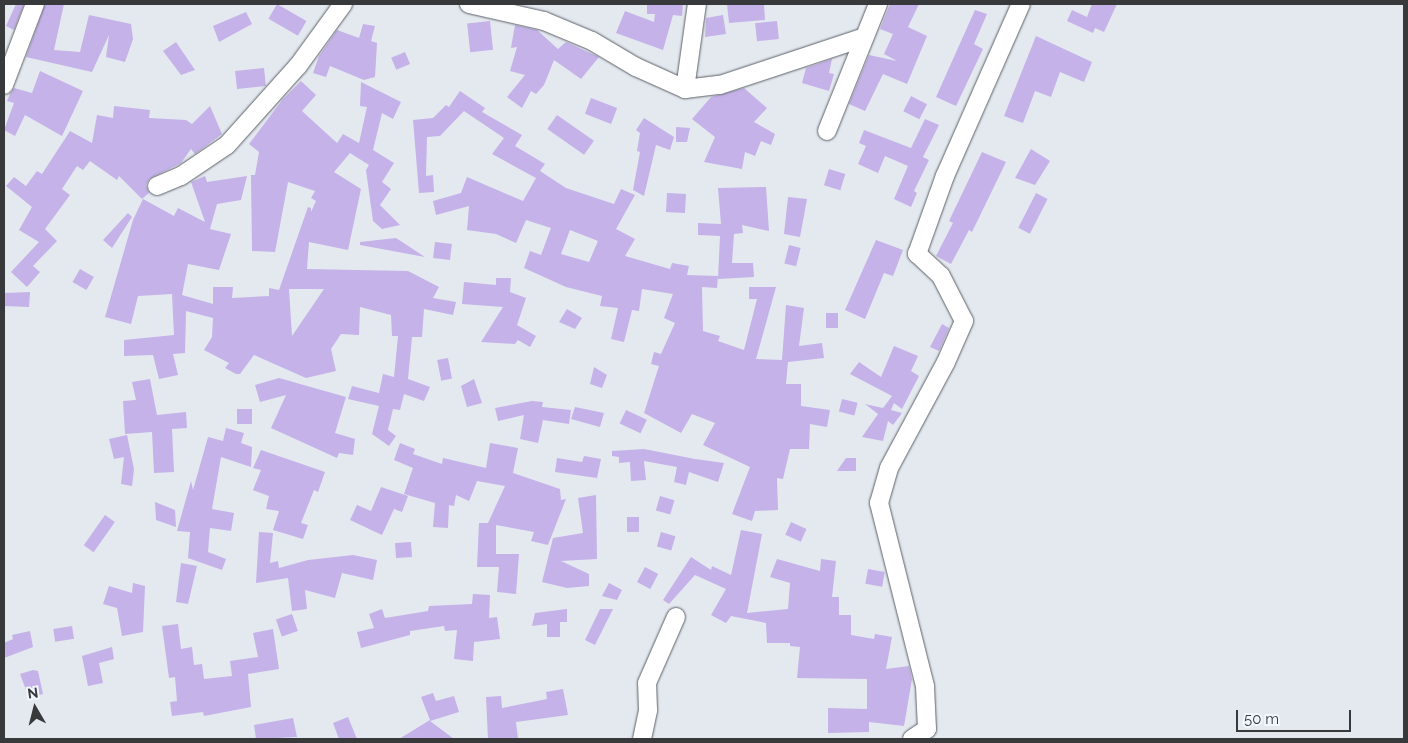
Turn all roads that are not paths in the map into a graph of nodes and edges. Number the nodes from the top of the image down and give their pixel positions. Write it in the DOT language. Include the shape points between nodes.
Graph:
graph roads {
  1 [pos="34,4"];
  2 [pos="343,4"];
  3 [pos="470,4"];
  4 [pos="697,4"];
  5 [pos="878,4"];
  6 [pos="1021,4"];
  7 [pos="862,38"];
  8 [pos="4,85"];
  9 [pos="685,89"];
  10 [pos="827,131"];
  11 [pos="157,186"];
  12 [pos="676,617"];
  13 [pos="642,739"];
  14 [pos="912,739"];
  1 -- 8 [label="street"];
  2 -- 11 [label="street" via="298,66 227,145 181,176"];
  3 -- 9 [label="street" via="544,21 592,41 636,67"];
  4 -- 9 [label="street"];
  5 -- 7 [label="street"];
  6 -- 14 [label="street" via="945,176 917,254 941,276 964,321 946,362 889,468 878,503 925,686 927,729"];
  7 -- 9 [label="street" via="720,84"];
  7 -- 10 [label="street"];
  12 -- 13 [label="street" via="647,683 648,710"];
}
